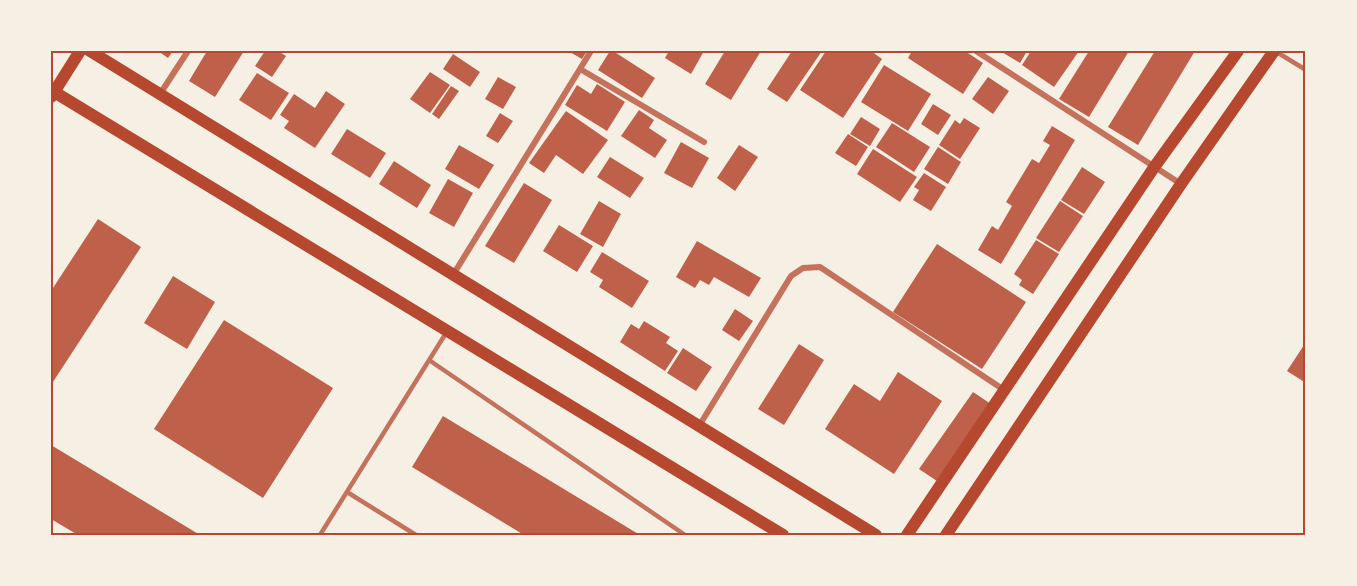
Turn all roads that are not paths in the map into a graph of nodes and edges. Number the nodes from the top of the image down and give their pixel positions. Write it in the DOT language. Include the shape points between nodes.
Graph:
graph roads {
  1 [pos="80,51"];
  2 [pos="90,51"];
  3 [pos="188,51"];
  4 [pos="591,51"];
  5 [pos="976,51"];
  6 [pos="1238,51"];
  7 [pos="1275,51"];
  8 [pos="580,69"];
  9 [pos="1306,70"];
  10 [pos="52,93"];
  11 [pos="160,94"];
  12 [pos="704,142"];
  13 [pos="1155,166"];
  14 [pos="1181,184"];
  15 [pos="453,274"];
  16 [pos="447,331"];
  17 [pos="429,360"];
  18 [pos="1005,390"];
  19 [pos="699,426"];
  20 [pos="347,492"];
  21 [pos="320,535"];
  22 [pos="416,535"];
  23 [pos="685,535"];
  24 [pos="783,535"];
  25 [pos="876,535"];
  26 [pos="907,535"];
  27 [pos="946,535"];
  1 -- 10 [label="main road"];
  2 -- 11 [label="main road"];
  3 -- 11 [label="street"];
  4 -- 8 [label="street"];
  5 -- 13 [label="street"];
  6 -- 13 [label="main road"];
  7 -- 9 [label="lane"];
  7 -- 14 [label="main road"];
  8 -- 12 [label="street"];
  8 -- 15 [label="street"];
  10 -- 16 [label="main road"];
  11 -- 15 [label="main road"];
  13 -- 14 [label="street"];
  13 -- 18 [label="main road"];
  14 -- 27 [label="main road"];
  15 -- 19 [label="main road"];
  16 -- 17 [label="lane"];
  16 -- 24 [label="main road"];
  17 -- 20 [label="lane"];
  17 -- 23 [label="lane"];
  18 -- 19 [label="street" via="820,267 803,268 790,276"];
  18 -- 26 [label="main road"];
  19 -- 25 [label="main road"];
  20 -- 21 [label="lane"];
  20 -- 22 [label="lane"];
}
